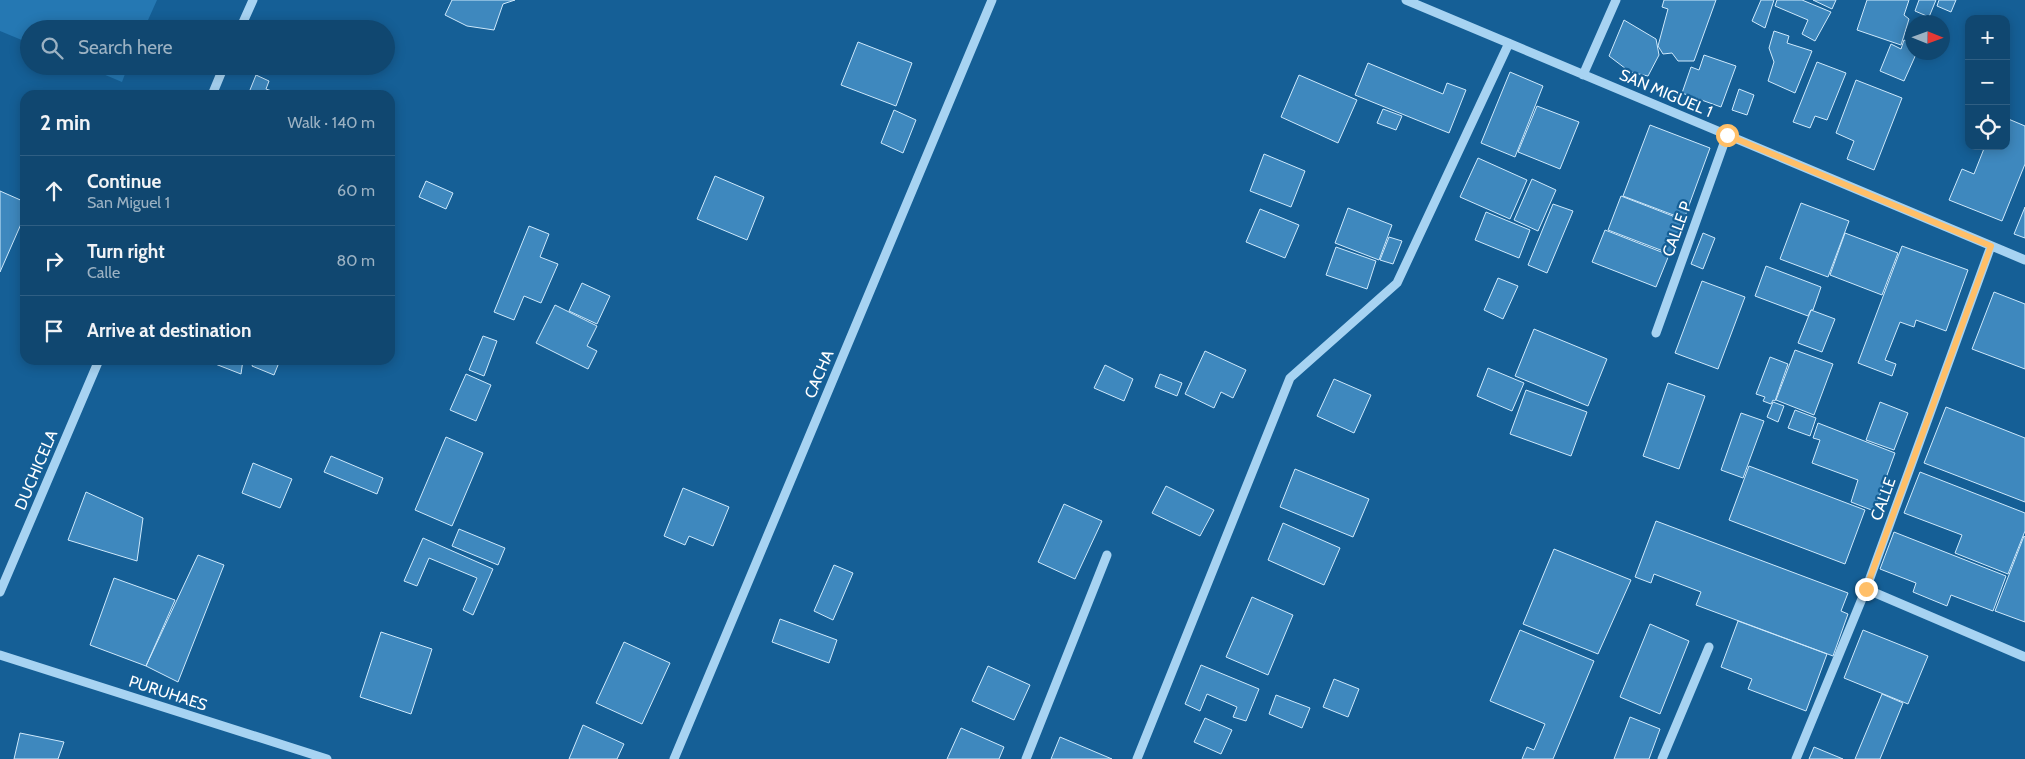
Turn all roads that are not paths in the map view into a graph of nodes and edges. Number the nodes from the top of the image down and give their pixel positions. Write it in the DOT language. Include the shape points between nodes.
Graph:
graph roads {
  1 [pos="253,0"];
  2 [pos="992,0"];
  3 [pos="1406,0"];
  4 [pos="1616,0"];
  5 [pos="244,20"];
  6 [pos="1509,43"];
  7 [pos="1583,74"];
  8 [pos="220,75"];
  9 [pos="214,90"];
  10 [pos="1727,135"];
  11 [pos="1991,246"];
  12 [pos="2025,260"];
  13 [pos="1656,333"];
  14 [pos="97,365"];
  15 [pos="1107,555"];
  16 [pos="1866,589"];
  17 [pos="0,592"];
  18 [pos="1710,647"];
  19 [pos="0,655"];
  20 [pos="2025,657"];
  21 [pos="327,759"];
  22 [pos="674,759"];
  23 [pos="1026,759"];
  24 [pos="1138,759"];
  25 [pos="1662,759"];
  26 [pos="1796,759"];
  1 -- 5 [label="street"];
  2 -- 22 [label="street, CACHA"];
  3 -- 6 [label="street, SAN MIGUEL 1"];
  4 -- 7 [label="street"];
  6 -- 7 [label="street, SAN MIGUEL 1"];
  6 -- 24 [label="street" via="1397,283 1290,378"];
  7 -- 10 [label="street, SAN MIGUEL 1"];
  8 -- 9 [label="street"];
  10 -- 11 [label="street, SAN MIGUEL 1"];
  10 -- 13 [label="street, CALLE P"];
  11 -- 12 [label="street, SAN MIGUEL 1"];
  11 -- 16 [label="street, CALLE"];
  14 -- 17 [label="street, DUCHICELA"];
  15 -- 23 [label="street"];
  16 -- 20 [label="street"];
  16 -- 26 [label="street, CALLE"];
  18 -- 25 [label="street"];
  19 -- 21 [label="street, PURUHAES"];
}
